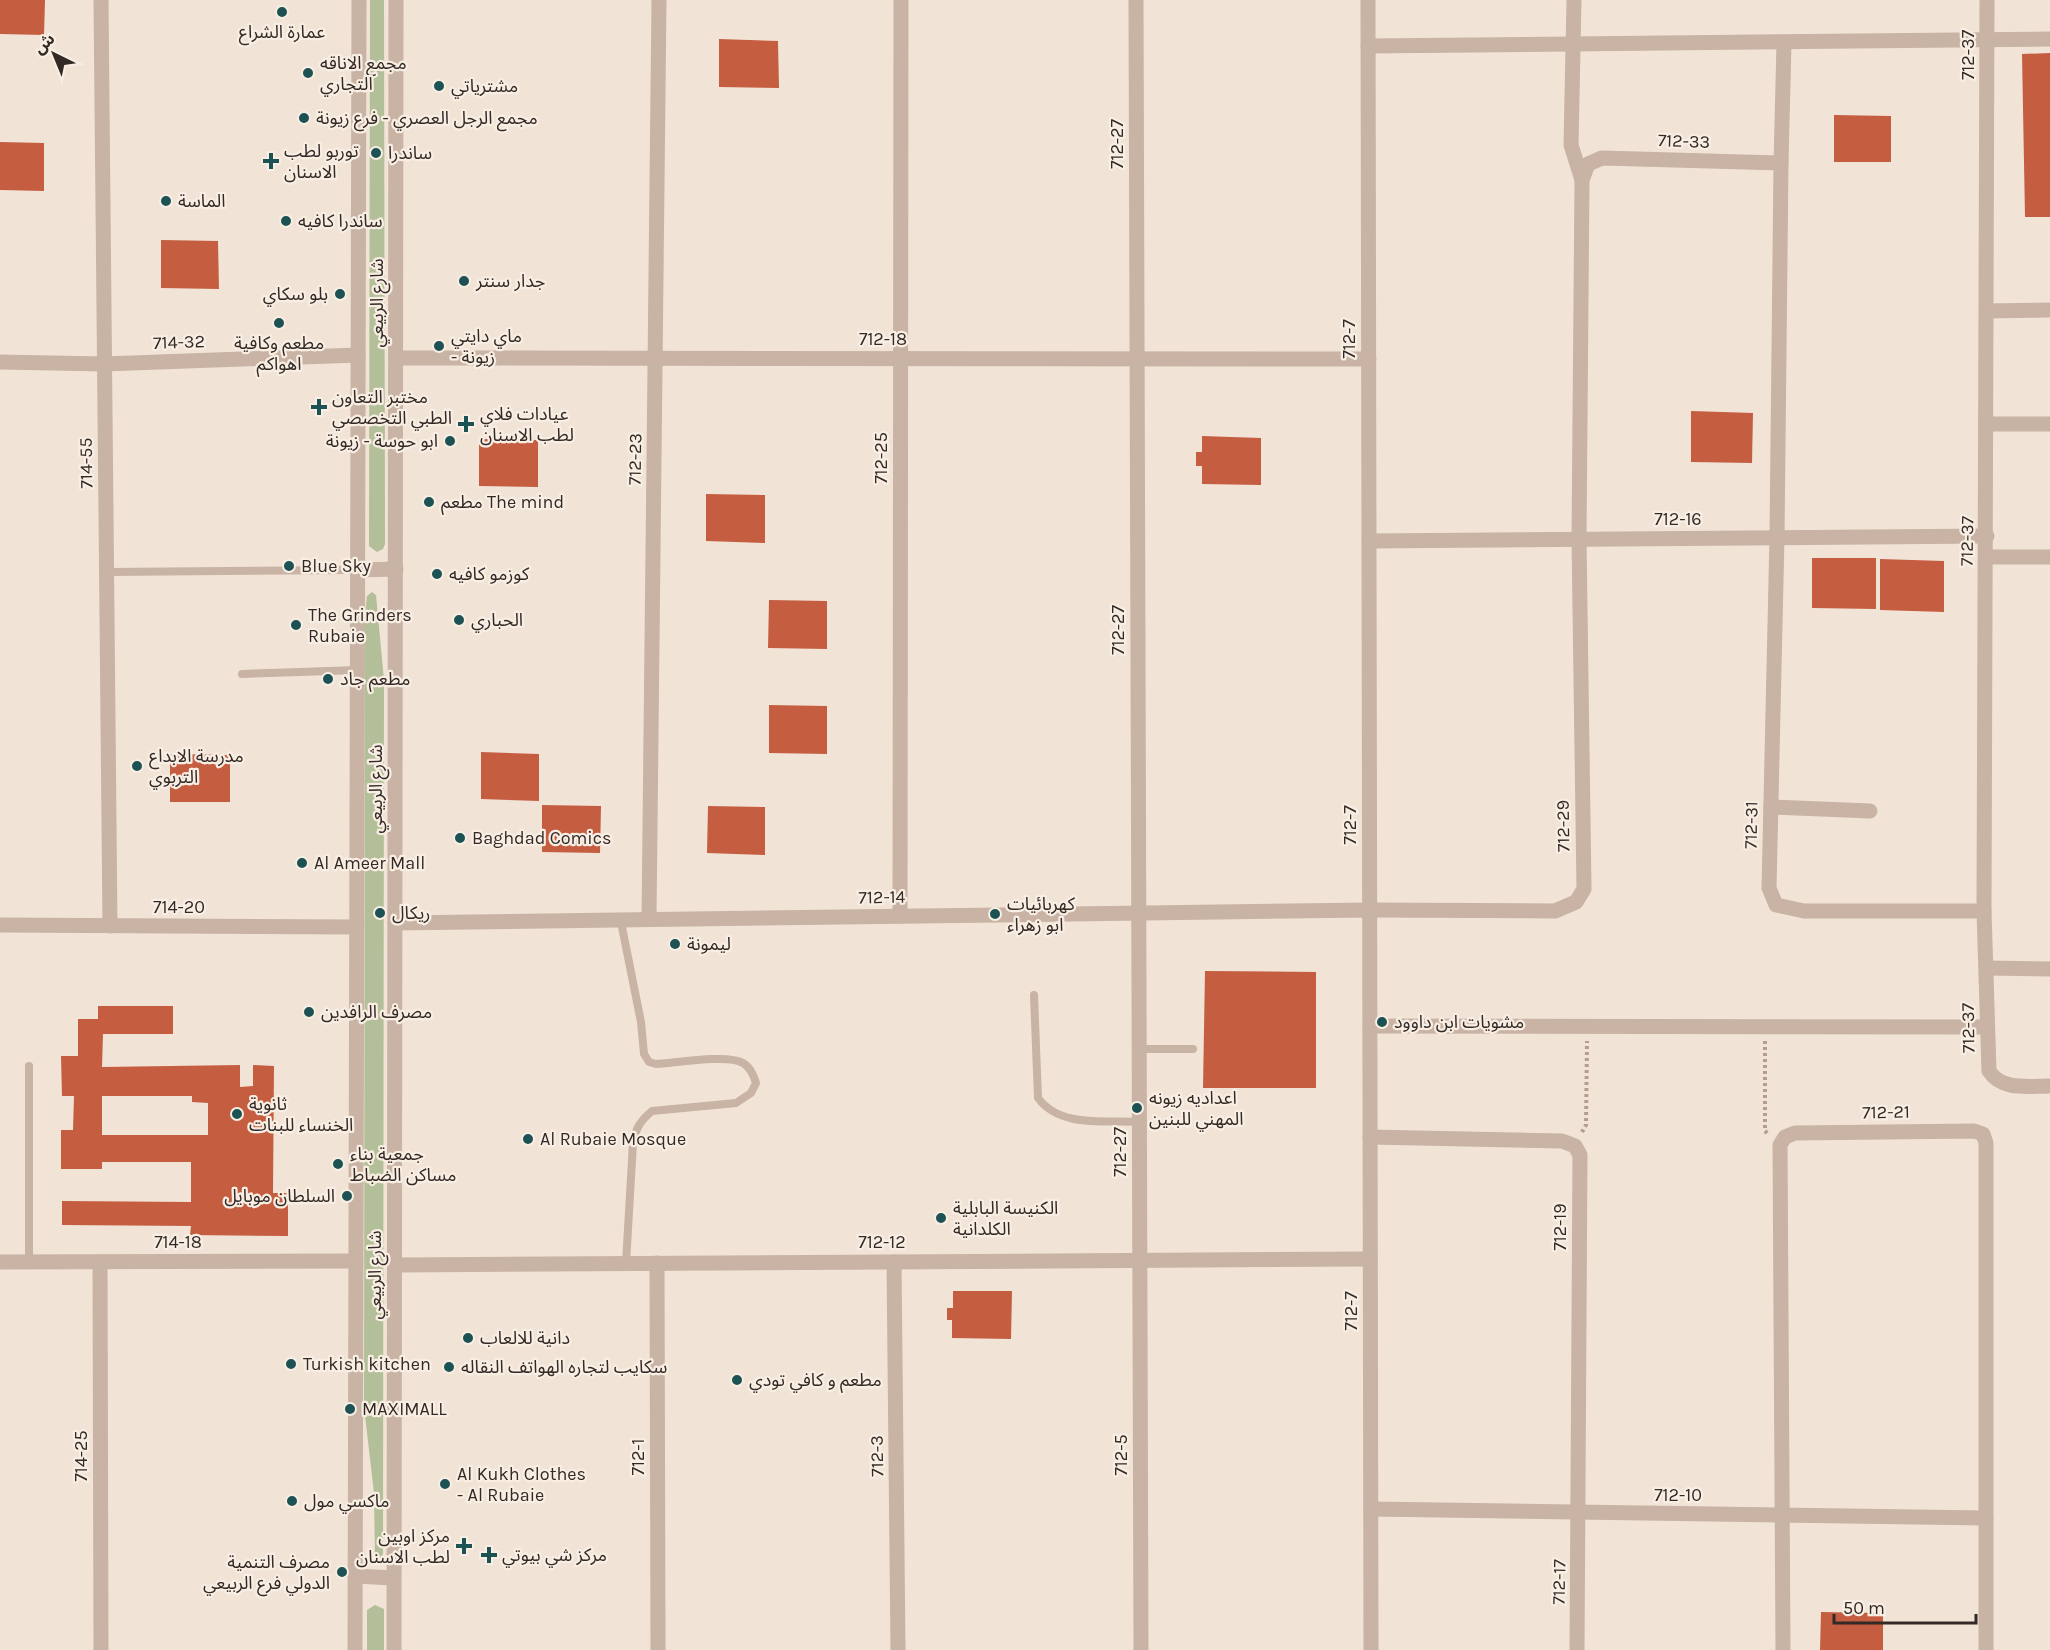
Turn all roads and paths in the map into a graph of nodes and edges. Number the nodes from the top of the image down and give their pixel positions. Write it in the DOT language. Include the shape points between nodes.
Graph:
graph roads {
  1 [pos="101,0"];
  2 [pos="359,0"];
  3 [pos="396,0"];
  4 [pos="659,0"];
  5 [pos="901,0"];
  6 [pos="1136,0"];
  7 [pos="1368,0"];
  8 [pos="1574,0"];
  9 [pos="1987,0"];
  10 [pos="2050,39"];
  11 [pos="1988,40"];
  12 [pos="1784,43"];
  13 [pos="1574,45"];
  14 [pos="1368,46"];
  15 [pos="1781,163"];
  16 [pos="1582,180"];
  17 [pos="1987,310"];
  18 [pos="2050,310"];
  19 [pos="358,355"];
  20 [pos="397,358"];
  21 [pos="655,359"];
  22 [pos="900,359"];
  23 [pos="1137,359"];
  24 [pos="1369,359"];
  25 [pos="0,363"];
  26 [pos="104,364"];
  27 [pos="1987,424"];
  28 [pos="2050,424"];
  29 [pos="1986,536"];
  30 [pos="1777,537"];
  31 [pos="1579,539"];
  32 [pos="1369,541"];
  33 [pos="1986,557"];
  34 [pos="2050,557"];
  35 [pos="396,569"];
  36 [pos="358,570"];
  37 [pos="106,572"];
  38 [pos="358,670"];
  39 [pos="242,674"];
  40 [pos="1771,807"];
  41 [pos="1870,811"];
  42 [pos="1369,910"];
  43 [pos="1984,911"];
  44 [pos="1139,913"];
  45 [pos="900,916"];
  46 [pos="649,919"];
  47 [pos="395,922"];
  48 [pos="621,922"];
  49 [pos="0,925"];
  50 [pos="110,926"];
  51 [pos="357,927"];
  52 [pos="1987,968"];
  53 [pos="2050,969"];
  54 [pos="1034,995"];
  55 [pos="1370,1026"];
  56 [pos="1587,1027"];
  57 [pos="1765,1027"];
  58 [pos="1986,1028"];
  59 [pos="1139,1049"];
  60 [pos="1193,1049"];
  61 [pos="29,1066"];
  62 [pos="2050,1086"];
  63 [pos="1139,1122"];
  64 [pos="1370,1137"];
  65 [pos="1780,1145"];
  66 [pos="1575,1146"];
  67 [pos="1370,1258"];
  68 [pos="1140,1260"];
  69 [pos="356,1261"];
  70 [pos="0,1262"];
  71 [pos="29,1262"];
  72 [pos="100,1262"];
  73 [pos="894,1262"];
  74 [pos="626,1263"];
  75 [pos="657,1263"];
  76 [pos="394,1265"];
  77 [pos="1371,1509"];
  78 [pos="1580,1514"];
  79 [pos="1784,1515"];
  80 [pos="1986,1518"];
  81 [pos="355,1576"];
  82 [pos="393,1578"];
  83 [pos="100,1650"];
  84 [pos="355,1650"];
  85 [pos="394,1650"];
  86 [pos="658,1650"];
  87 [pos="898,1650"];
  88 [pos="1141,1650"];
  89 [pos="1371,1650"];
  90 [pos="1577,1650"];
  91 [pos="1783,1650"];
  92 [pos="1986,1650"];
  1 -- 26 [label="street, 714-55"];
  2 -- 19 [label="street, شارع الربيعي"];
  3 -- 20 [label="street, شارع الربيعي"];
  4 -- 21 [label="street, 712-23"];
  5 -- 22 [label="street, 712-25"];
  6 -- 23 [label="street, 712-27"];
  7 -- 14 [label="street, 712-7"];
  8 -- 13 [label="street"];
  9 -- 11 [label="street, 712-37"];
  10 -- 11 [label="street"];
  11 -- 12 [label="street"];
  11 -- 17 [label="street, 712-37"];
  12 -- 13 [label="street"];
  12 -- 15 [label="street"];
  13 -- 14 [label="street"];
  13 -- 16 [label="street" via="1571,145"];
  14 -- 24 [label="street, 712-7"];
  15 -- 16 [label="street, 712-33" via="1602,158 1588,164"];
  15 -- 30 [label="street"];
  16 -- 31 [label="street"];
  17 -- 18 [label="street"];
  17 -- 27 [label="street, 712-37"];
  19 -- 26 [label="street, 714-32"];
  19 -- 36 [label="street, شارع الربيعي"];
  20 -- 21 [label="street, 712-18"];
  20 -- 35 [label="street, شارع الربيعي"];
  21 -- 22 [label="street, 712-18"];
  21 -- 46 [label="street, 712-23"];
  22 -- 23 [label="street, 712-18"];
  22 -- 45 [label="street, 712-25"];
  23 -- 24 [label="street, 712-18"];
  23 -- 44 [label="street, 712-27"];
  24 -- 32 [label="street, 712-7"];
  25 -- 26 [label="street, 714-32"];
  26 -- 37 [label="street, 714-55"];
  27 -- 28 [label="street"];
  27 -- 29 [label="street, 712-37"];
  29 -- 30 [label="street, 712-16"];
  29 -- 33 [label="street, 712-37"];
  30 -- 31 [label="street, 712-16"];
  30 -- 40 [label="street, 712-31"];
  31 -- 32 [label="street, 712-16"];
  31 -- 42 [label="street, 712-29" via="1584,889 1576,902 1556,911"];
  32 -- 42 [label="street, 712-7"];
  33 -- 34 [label="street"];
  33 -- 43 [label="street, 712-37"];
  35 -- 36 [label="street"];
  35 -- 47 [label="street, شارع الربيعي"];
  36 -- 37 [label="lane"];
  36 -- 38 [label="street, شارع الربيعي"];
  37 -- 50 [label="street, 714-55"];
  38 -- 39 [label="lane"];
  38 -- 51 [label="street, شارع الربيعي"];
  40 -- 41 [label="street"];
  40 -- 43 [label="street, 712-31" via="1769,888 1776,905 1804,911"];
  42 -- 44 [label="street, 712-14"];
  42 -- 55 [label="street, 712-7"];
  43 -- 52 [label="street, 712-37"];
  44 -- 45 [label="street, 712-14"];
  44 -- 59 [label="street, 712-27"];
  45 -- 46 [label="street, 712-14"];
  46 -- 48 [label="street, 712-14"];
  47 -- 48 [label="street, 712-14"];
  47 -- 76 [label="street, شارع الربيعي"];
  48 -- 74 [label="lane" via="644,1054 649,1062 729,1060 743,1063 756,1083 751,1093 736,1103 652,1111 642,1119 633,1143"];
  49 -- 50 [label="street, 714-20"];
  50 -- 51 [label="street, 714-20"];
  51 -- 69 [label="street, شارع الربيعي"];
  52 -- 53 [label="street"];
  52 -- 58 [label="street, 712-37"];
  54 -- 63 [label="lane" via="1038,1098 1047,1110 1062,1118"];
  55 -- 56 [label="street"];
  55 -- 64 [label="street, 712-7"];
  56 -- 57 [label="street"];
  56 -- 66 [label="path" via="1586,1125"];
  57 -- 58 [label="street"];
  57 -- 65 [label="path" via="1765,1131"];
  58 -- 62 [label="street, 712-37" via="1989,1071 1995,1081"];
  59 -- 60 [label="lane"];
  59 -- 63 [label="street, 712-27"];
  61 -- 71 [label="lane"];
  63 -- 68 [label="street, 712-27"];
  64 -- 66 [label="street" via="1562,1141"];
  64 -- 67 [label="street, 712-7"];
  65 -- 79 [label="street"];
  65 -- 80 [label="street, 712-21" via="1794,1133 1983,1134"];
  66 -- 78 [label="street, 712-19" via="1580,1155"];
  67 -- 68 [label="street, 712-12"];
  67 -- 77 [label="street, 712-7"];
  68 -- 73 [label="street, 712-12"];
  68 -- 88 [label="street, 712-5"];
  69 -- 72 [label="street, 714-18"];
  69 -- 81 [label="street, شارع الربيعي"];
  70 -- 71 [label="street, 714-18"];
  71 -- 72 [label="street, 714-18"];
  72 -- 83 [label="street, 714-25"];
  73 -- 75 [label="street, 712-12"];
  73 -- 87 [label="street, 712-3"];
  74 -- 75 [label="street, 712-12"];
  74 -- 76 [label="street, 712-12"];
  75 -- 86 [label="street, 712-1"];
  76 -- 82 [label="street, شارع الربيعي"];
  77 -- 78 [label="street, 712-10"];
  77 -- 89 [label="street, 712-7"];
  78 -- 79 [label="street, 712-10"];
  78 -- 90 [label="street, 712-17"];
  79 -- 80 [label="street, 712-10"];
  79 -- 91 [label="street"];
  80 -- 92 [label="street"];
  81 -- 82 [label="street"];
  81 -- 84 [label="street, شارع الربيعي"];
  82 -- 85 [label="street, شارع الربيعي"];
}
